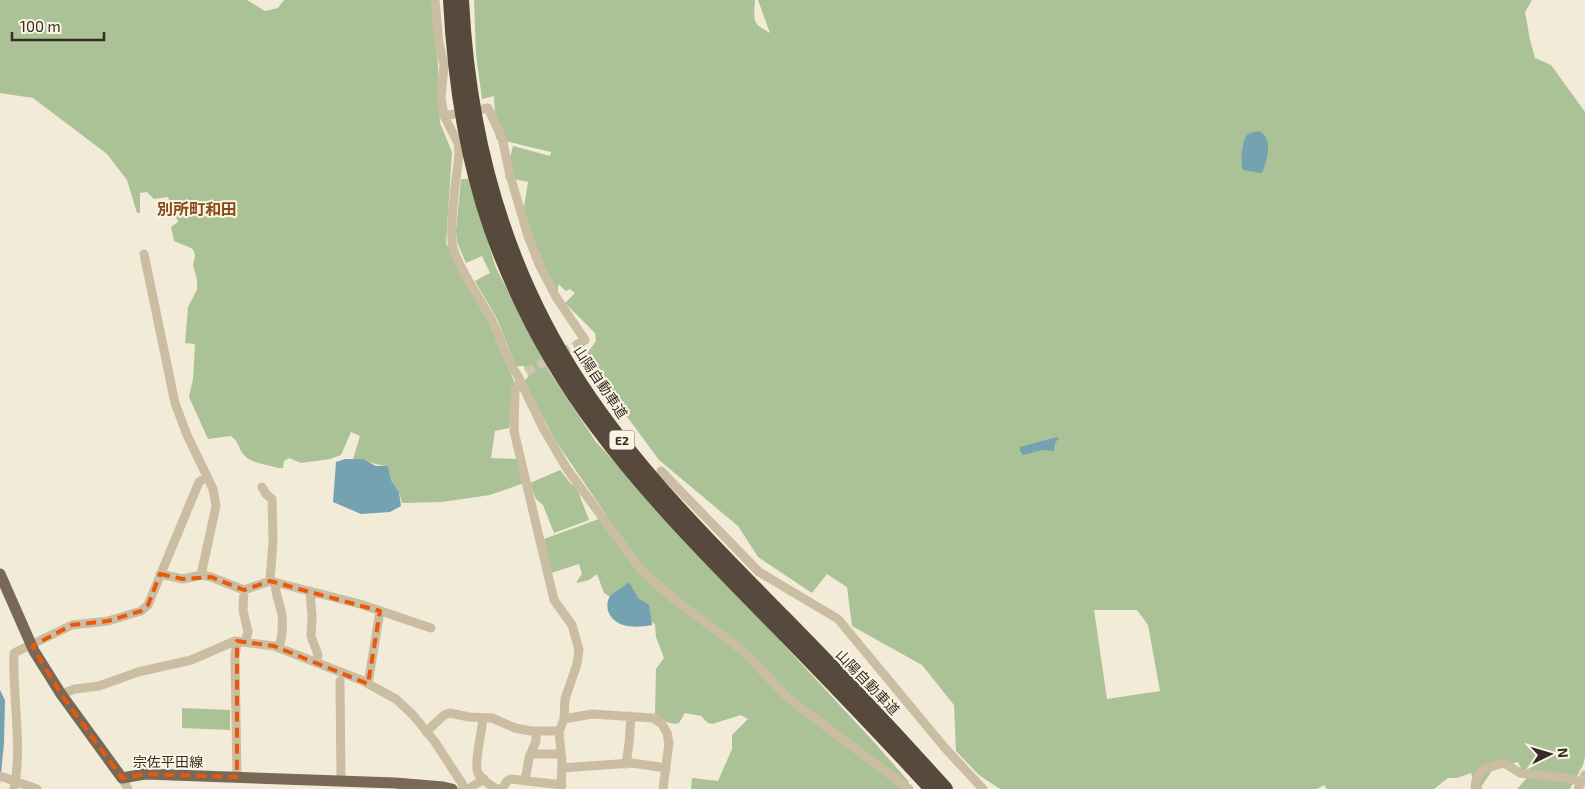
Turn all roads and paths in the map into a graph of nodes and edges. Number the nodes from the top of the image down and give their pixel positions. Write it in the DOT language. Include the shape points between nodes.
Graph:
graph roads {
  1 [pos="435,0"];
  2 [pos="450,0"];
  3 [pos="462,0"];
  4 [pos="478,110"];
  5 [pos="454,114"];
  6 [pos="444,116"];
  7 [pos="144,254"];
  8 [pos="578,344"];
  9 [pos="521,376"];
  10 [pos="661,471"];
  11 [pos="207,477"];
  12 [pos="262,487"];
  13 [pos="0,574"];
  14 [pos="160,574"];
  15 [pos="201,575"];
  16 [pos="272,581"];
  17 [pos="244,590"];
  18 [pos="310,590"];
  19 [pos="380,611"];
  20 [pos="431,628"];
  21 [pos="241,642"];
  22 [pos="32,646"];
  23 [pos="279,648"];
  24 [pos="316,662"];
  25 [pos="340,681"];
  26 [pos="368,684"];
  27 [pos="61,694"];
  28 [pos="631,716"];
  29 [pos="483,718"];
  30 [pos="564,719"];
  31 [pos="536,731"];
  32 [pos="559,731"];
  33 [pos="426,732"];
  34 [pos="531,754"];
  35 [pos="561,754"];
  36 [pos="626,764"];
  37 [pos="562,768"];
  38 [pos="666,768"];
  39 [pos="0,776"];
  40 [pos="237,777"];
  41 [pos="122,778"];
  42 [pos="484,779"];
  43 [pos="341,781"];
  44 [pos="525,781"];
  45 [pos="1581,782"];
  46 [pos="15,783"];
  47 [pos="562,787"];
  48 [pos="37,789"];
  49 [pos="128,789"];
  50 [pos="449,789"];
  51 [pos="462,789"];
  52 [pos="468,789"];
  53 [pos="498,789"];
  54 [pos="502,789"];
  55 [pos="663,789"];
  56 [pos="909,789"];
  57 [pos="931,789"];
  58 [pos="947,789"];
  59 [pos="983,789"];
  60 [pos="1475,789"];
  1 -- 6 [label="street" via="444,65 441,98"];
  2 -- 57 [label="highway, 山陽自動車道 / E2" via="462,121 481,200 522,302 566,383 597,428 689,537"];
  3 -- 58 [label="highway, 山陽自動車道 / E2" via="468,79 493,197 515,258 557,346 607,422 667,496"];
  4 -- 8 [label="street" via="488,108 502,138 528,236 556,298 586,340"];
  5 -- 6 [label="street"];
  6 -- 9 [label="street" via="458,143 459,154 452,244 512,368"];
  7 -- 11 [label="street" via="175,402"];
  9 -- 30 [label="street" via="515,390 514,431 554,600 572,625 579,650 565,699"];
  9 -- 56 [label="street" via="543,428 567,469 641,570 742,650 789,699"];
  10 -- 59 [label="street" via="760,572 838,619"];
  11 -- 14 [label="street" via="199,482"];
  11 -- 15 [label="street" via="216,506"];
  12 -- 16 [label="street" via="272,499"];
  13 -- 22 [label="main road, 宗佐平田線"];
  14 -- 15 [label="street" via="183,579"];
  14 -- 22 [label="street" via="148,605 141,611 108,621 72,625"];
  15 -- 17 [label="street"];
  16 -- 17 [label="street"];
  16 -- 18 [label="street"];
  16 -- 23 [label="street" via="282,615"];
  17 -- 21 [label="street" via="243,610 248,632"];
  18 -- 19 [label="street"];
  18 -- 24 [label="street" via="311,636 318,655"];
  19 -- 20 [label="street"];
  19 -- 26 [label="street"];
  21 -- 23 [label="street"];
  21 -- 27 [label="street" via="227,644 191,660"];
  21 -- 40 [label="street" via="236,656"];
  22 -- 27 [label="main road, 宗佐平田線"];
  22 -- 46 [label="street" via="14,653"];
  23 -- 24 [label="street"];
  24 -- 26 [label="street"];
  25 -- 43 [label="street"];
  26 -- 33 [label="street" via="396,699"];
  27 -- 41 [label="main road, 宗佐平田線"];
  28 -- 30 [label="street" via="592,714"];
  28 -- 36 [label="street"];
  28 -- 38 [label="street" via="653,718 662,724 669,743"];
  29 -- 31 [label="street"];
  29 -- 33 [label="street" via="450,713"];
  29 -- 42 [label="street" via="477,771"];
  30 -- 32 [label="street"];
  31 -- 32 [label="street"];
  31 -- 34 [label="street"];
  32 -- 35 [label="street"];
  33 -- 51 [label="street" via="463,785"];
  34 -- 35 [label="street"];
  34 -- 44 [label="street"];
  35 -- 37 [label="street"];
  36 -- 37 [label="street"];
  36 -- 38 [label="street"];
  37 -- 47 [label="street"];
  38 -- 55 [label="street"];
  39 -- 46 [label="street"];
  40 -- 41 [label="main road, 宗佐平田線" via="145,774"];
  40 -- 43 [label="main road, 宗佐平田線"];
  41 -- 49 [label="street"];
  42 -- 52 [label="street"];
  42 -- 53 [label="street"];
  43 -- 50 [label="main road, 宗佐平田線"];
  44 -- 47 [label="street"];
  44 -- 54 [label="street" via="510,779"];
  45 -- 60 [label="street" via="1520,772 1504,763 1486,768 1475,780"];
  46 -- 48 [label="street"];
}
